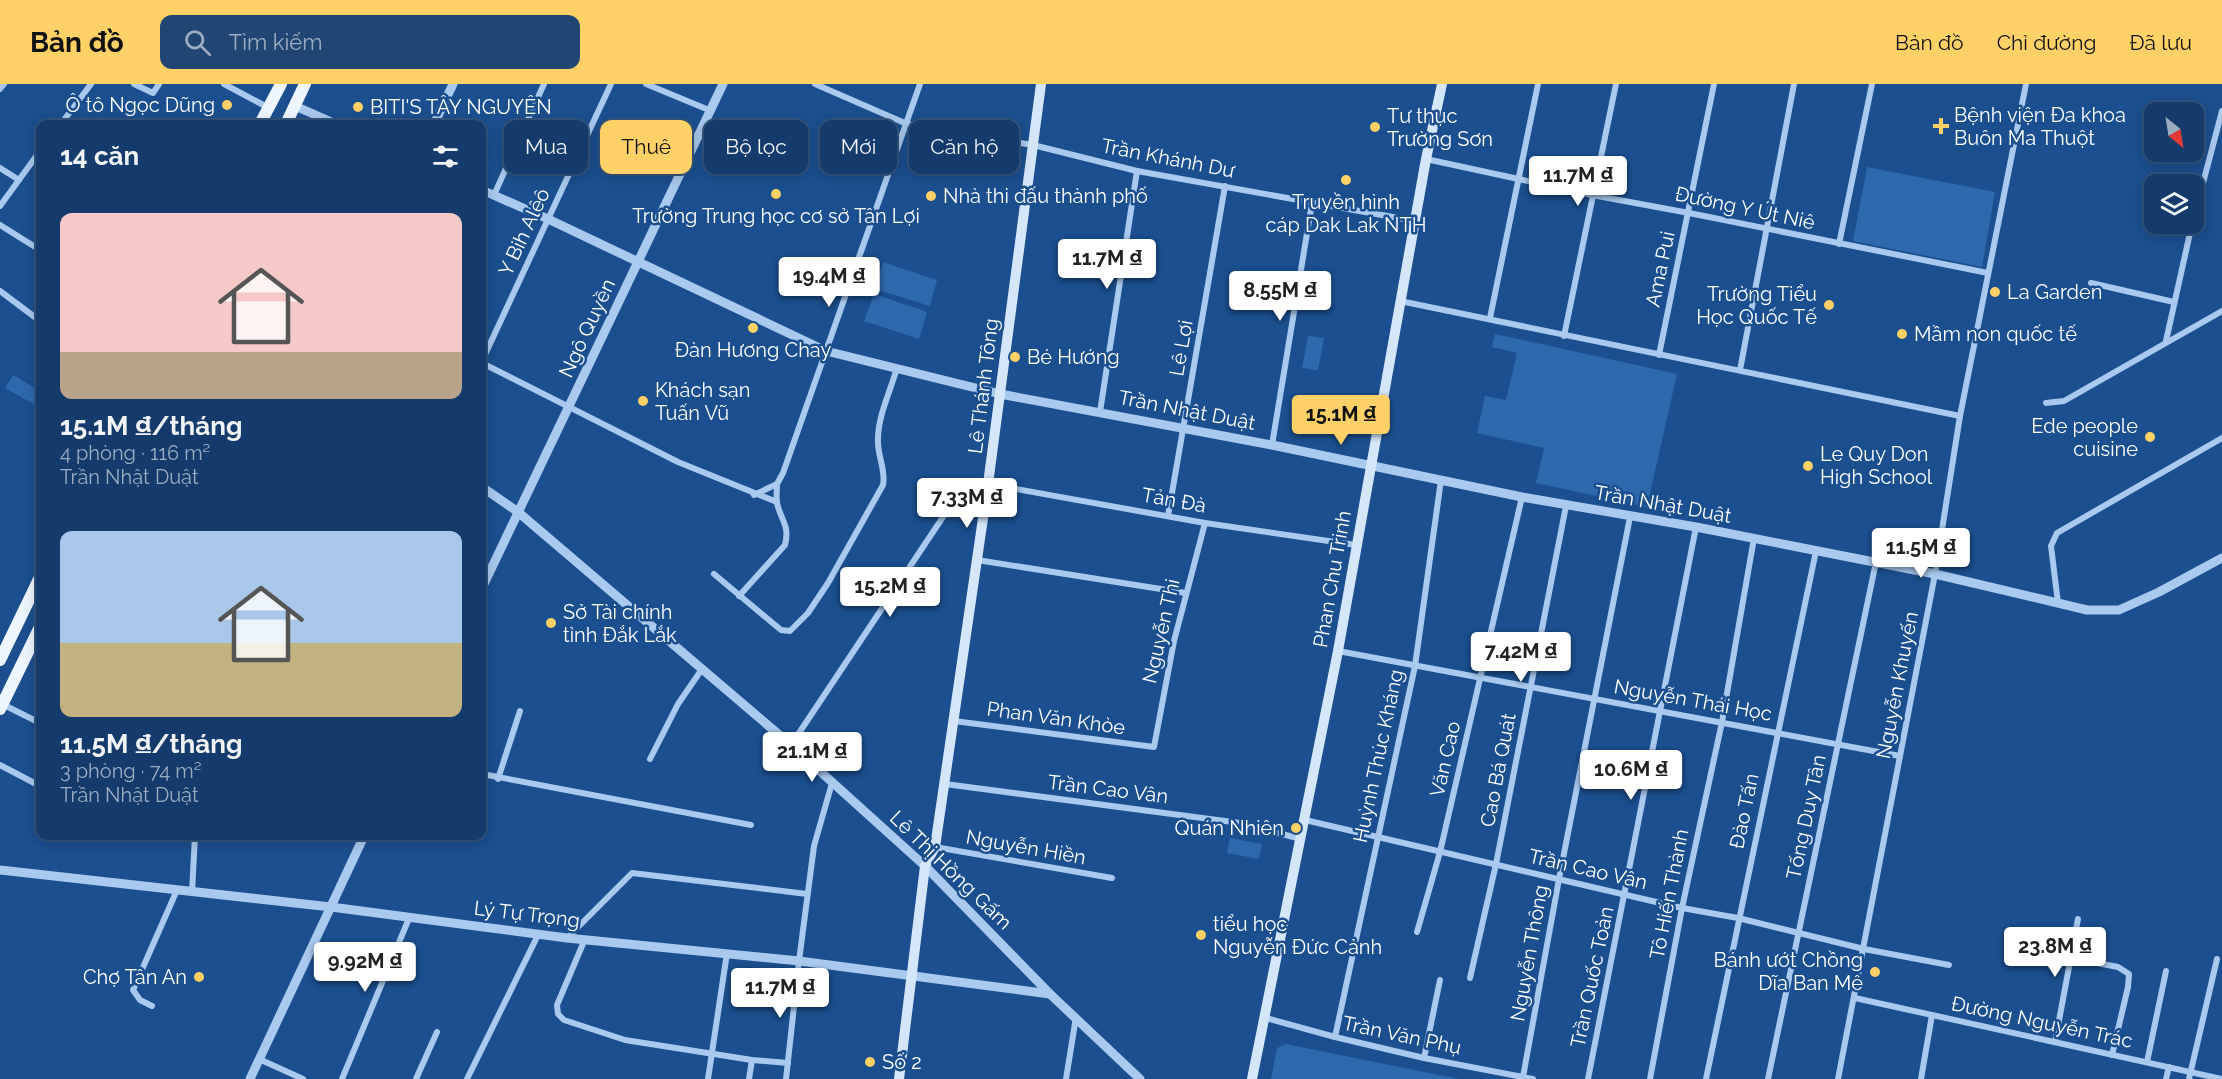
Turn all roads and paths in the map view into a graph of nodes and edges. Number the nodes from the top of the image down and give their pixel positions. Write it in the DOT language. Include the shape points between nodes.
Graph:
graph roads {
  1 [pos="4,84"];
  2 [pos="91,84"];
  3 [pos="134,84"];
  4 [pos="159,84"];
  5 [pos="224,84"];
  6 [pos="280,84"];
  7 [pos="305,84"];
  8 [pos="453,84"];
  9 [pos="544,84"];
  10 [pos="611,84"];
  11 [pos="646,84"];
  12 [pos="723,84"];
  13 [pos="815,84"];
  14 [pos="920,84"];
  15 [pos="1041,84"];
  16 [pos="1442,84"];
  17 [pos="1538,84"];
  18 [pos="1616,84"];
  19 [pos="1714,84"];
  20 [pos="1794,84"];
  21 [pos="1872,84"];
  22 [pos="2026,84"];
  23 [pos="0,89"];
  24 [pos="295,106"];
  25 [pos="269,108"];
  26 [pos="710,110"];
  27 [pos="2222,111"];
  28 [pos="64,120"];
  29 [pos="262,120"];
  30 [pos="288,120"];
  31 [pos="327,120"];
  32 [pos="436,120"];
  33 [pos="907,124"];
  34 [pos="1032,145"];
  35 [pos="36,157"];
  36 [pos="1426,159"];
  37 [pos="0,168"];
  38 [pos="1137,171"];
  39 [pos="19,180"];
  40 [pos="1517,180"];
  41 [pos="2204,180"];
  42 [pos="1225,186"];
  43 [pos="486,192"];
  44 [pos="494,195"];
  45 [pos="1592,195"];
  46 [pos="1312,202"];
  47 [pos="0,206"];
  48 [pos="1689,213"];
  49 [pos="548,219"];
  50 [pos="1415,221"];
  51 [pos="0,225"];
  52 [pos="1766,230"];
  53 [pos="2190,234"];
  54 [pos="1839,244"];
  55 [pos="36,248"];
  56 [pos="638,263"];
  57 [pos="1988,273"];
  58 [pos="2091,283"];
  59 [pos="0,291"];
  60 [pos="1400,300"];
  61 [pos="2174,302"];
  62 [pos="2222,311"];
  63 [pos="36,318"];
  64 [pos="1490,318"];
  65 [pos="1564,336"];
  66 [pos="2166,341"];
  67 [pos="826,351"];
  68 [pos="486,353"];
  69 [pos="1659,355"];
  70 [pos="486,364"];
  71 [pos="897,369"];
  72 [pos="1740,370"];
  73 [pos="1000,394"];
  74 [pos="2046,403"];
  75 [pos="569,408"];
  76 [pos="1100,412"];
  77 [pos="1960,416"];
  78 [pos="1184,429"];
  79 [pos="2222,438"];
  80 [pos="1272,445"];
  81 [pos="1372,467"];
  82 [pos="1441,480"];
  83 [pos="777,484"];
  84 [pos="988,484"];
  85 [pos="486,490"];
  86 [pos="754,495"];
  87 [pos="1522,497"];
  88 [pos="777,502"];
  89 [pos="1566,506"];
  90 [pos="518,512"];
  91 [pos="1168,516"];
  92 [pos="1630,517"];
  93 [pos="1205,523"];
  94 [pos="1696,527"];
  95 [pos="1754,538"];
  96 [pos="1356,545"];
  97 [pos="1816,551"];
  98 [pos="2222,558"];
  99 [pos="977,560"];
  100 [pos="1876,562"];
  101 [pos="714,574"];
  102 [pos="1935,574"];
  103 [pos="486,580"];
  104 [pos="36,585"];
  105 [pos="1186,593"];
  106 [pos="740,596"];
  107 [pos="2058,603"];
  108 [pos="36,635"];
  109 [pos="1338,651"];
  110 [pos="0,660"];
  111 [pos="1415,666"];
  112 [pos="702,669"];
  113 [pos="1480,679"];
  114 [pos="1532,687"];
  115 [pos="1595,699"];
  116 [pos="1,707"];
  117 [pos="520,711"];
  118 [pos="1660,712"];
  119 [pos="36,721"];
  120 [pos="954,721"];
  121 [pos="1722,722"];
  122 [pos="1778,732"];
  123 [pos="1839,744"];
  124 [pos="791,745"];
  125 [pos="1154,747"];
  126 [pos="1900,756"];
  127 [pos="650,759"];
  128 [pos="0,765"];
  129 [pos="486,775"];
  130 [pos="498,779"];
  131 [pos="832,783"];
  132 [pos="36,784"];
  133 [pos="945,784"];
  134 [pos="1305,820"];
  135 [pos="750,825"];
  136 [pos="1377,838"];
  137 [pos="1300,839"];
  138 [pos="195,840"];
  139 [pos="362,840"];
  140 [pos="935,848"];
  141 [pos="1440,852"];
  142 [pos="1496,864"];
  143 [pos="925,866"];
  144 [pos="0,870"];
  145 [pos="1112,878"];
  146 [pos="1559,879"];
  147 [pos="177,890"];
  148 [pos="192,892"];
  149 [pos="807,894"];
  150 [pos="1625,894"];
  151 [pos="331,907"];
  152 [pos="1682,908"];
  153 [pos="410,916"];
  154 [pos="1738,918"];
  155 [pos="2078,919"];
  156 [pos="1798,931"];
  157 [pos="1417,932"];
  158 [pos="539,933"];
  159 [pos="567,938"];
  160 [pos="585,939"];
  161 [pos="1864,949"];
  162 [pos="727,953"];
  163 [pos="2071,958"];
  164 [pos="2217,959"];
  165 [pos="799,961"];
  166 [pos="1949,965"];
  167 [pos="2166,971"];
  168 [pos="911,975"];
  169 [pos="1470,978"];
  170 [pos="1440,980"];
  171 [pos="1050,994"];
  172 [pos="1855,998"];
  173 [pos="152,1006"];
  174 [pos="1932,1015"];
  175 [pos="1076,1017"];
  176 [pos="1266,1018"];
  177 [pos="437,1032"];
  178 [pos="1335,1037"];
  179 [pos="2055,1042"];
  180 [pos="713,1053"];
  181 [pos="2112,1054"];
  182 [pos="1424,1058"];
  183 [pos="260,1059"];
  184 [pos="753,1060"];
  185 [pos="2147,1062"];
  186 [pos="788,1063"];
  187 [pos="2169,1067"];
  188 [pos="2190,1076"];
  189 [pos="1523,1077"];
  190 [pos="250,1079"];
  191 [pos="303,1079"];
  192 [pos="342,1079"];
  193 [pos="416,1079"];
  194 [pos="467,1079"];
  195 [pos="708,1079"];
  196 [pos="749,1079"];
  197 [pos="786,1079"];
  198 [pos="899,1079"];
  199 [pos="1066,1079"];
  200 [pos="1140,1079"];
  201 [pos="1252,1079"];
  202 [pos="1533,1079"];
  203 [pos="1588,1079"];
  204 [pos="1650,1079"];
  205 [pos="1706,1079"];
  206 [pos="1768,1079"];
  207 [pos="1838,1079"];
  208 [pos="1921,1079"];
  209 [pos="2166,1079"];
  210 [pos="2222,1079"];
  1 -- 23 [label="street"];
  2 -- 28 [label="street"];
  3 -- 4 [label="street" via="153,93"];
  5 -- 25 [label="street"];
  6 -- 25 [label="main road"];
  7 -- 24 [label="main road"];
  8 -- 32 [label="street"];
  9 -- 44 [label="street"];
  10 -- 49 [label="street, Y Bih Alêô"];
  11 -- 26 [label="street"];
  12 -- 26 [label="street, Ngô Quyền"];
  13 -- 33 [label="street, Trần Khánh Dư"];
  14 -- 33 [label="street"];
  15 -- 34 [label="main road, Lê Thánh Tông"];
  16 -- 36 [label="main road, Phan Chu Trinh"];
  17 -- 40 [label="street"];
  18 -- 45 [label="street"];
  19 -- 48 [label="street, Ama Pui"];
  20 -- 52 [label="street"];
  21 -- 54 [label="street"];
  22 -- 57 [label="street, Nguyễn Khuyến"];
  24 -- 30 [label="main road"];
  24 -- 31 [label="street"];
  25 -- 29 [label="main road"];
  26 -- 56 [label="street, Ngô Quyền"];
  27 -- 41 [label="street"];
  33 -- 34 [label="street, Trần Khánh Dư"];
  33 -- 67 [label="street"];
  34 -- 38 [label="street, Trần Khánh Dư"];
  34 -- 73 [label="main road, Lê Thánh Tông"];
  35 -- 39 [label="street"];
  36 -- 40 [label="street, Đường Y Út Niê"];
  36 -- 50 [label="main road, Phan Chu Trinh"];
  37 -- 39 [label="street"];
  38 -- 42 [label="street, Trần Khánh Dư"];
  38 -- 76 [label="street"];
  39 -- 47 [label="street"];
  40 -- 45 [label="street, Đường Y Út Niê"];
  40 -- 64 [label="street"];
  42 -- 46 [label="street, Trần Khánh Dư"];
  42 -- 78 [label="street, Lê Lợi"];
  43 -- 44 [label="street, Trần Nhật Duật"];
  44 -- 49 [label="street, Trần Nhật Duật"];
  45 -- 48 [label="street, Đường Y Út Niê"];
  45 -- 65 [label="street"];
  46 -- 50 [label="street, Trần Khánh Dư"];
  46 -- 80 [label="street"];
  48 -- 52 [label="street, Đường Y Út Niê"];
  48 -- 69 [label="street, Ama Pui"];
  49 -- 56 [label="street, Trần Nhật Duật"];
  49 -- 68 [label="street, Y Bih Alêô"];
  50 -- 60 [label="main road, Phan Chu Trinh"];
  51 -- 55 [label="street"];
  52 -- 54 [label="street, Đường Y Út Niê"];
  52 -- 72 [label="street"];
  53 -- 61 [label="street"];
  54 -- 57 [label="street, Đường Y Út Niê"];
  56 -- 67 [label="street, Trần Nhật Duật"];
  56 -- 75 [label="street, Ngô Quyền"];
  57 -- 77 [label="street, Nguyễn Khuyến"];
  58 -- 61 [label="street"];
  59 -- 63 [label="street"];
  60 -- 64 [label="street"];
  60 -- 81 [label="main road, Phan Chu Trinh"];
  61 -- 66 [label="street"];
  62 -- 66 [label="street"];
  64 -- 65 [label="street"];
  65 -- 69 [label="street"];
  66 -- 74 [label="street" via="2064,400"];
  67 -- 71 [label="street, Trần Nhật Duật"];
  67 -- 83 [label="street"];
  69 -- 72 [label="street"];
  70 -- 75 [label="street"];
  71 -- 73 [label="street, Trần Nhật Duật"];
  71 -- 106 [label="street" via="879,426 883,485 819,598 786,632"];
  72 -- 77 [label="street"];
  73 -- 76 [label="street, Trần Nhật Duật"];
  73 -- 84 [label="main road, Lê Thánh Tông"];
  75 -- 86 [label="street"];
  75 -- 90 [label="street, Ngô Quyền"];
  76 -- 78 [label="street, Trần Nhật Duật"];
  77 -- 102 [label="street, Nguyễn Khuyến"];
  78 -- 80 [label="street, Trần Nhật Duật"];
  78 -- 91 [label="street, Lê Lợi"];
  79 -- 107 [label="street" via="2057,533 2051,546"];
  80 -- 81 [label="street, Trần Nhật Duật"];
  81 -- 82 [label="street, Trần Nhật Duật"];
  81 -- 96 [label="main road, Phan Chu Trinh"];
  82 -- 87 [label="street, Trần Nhật Duật"];
  82 -- 111 [label="street, Huỳnh Thúc Kháng"];
  83 -- 86 [label="street"];
  83 -- 88 [label="street"];
  84 -- 91 [label="street, Tản Đà"];
  84 -- 99 [label="main road, Lê Thánh Tông"];
  84 -- 124 [label="street" via="972,484 955,499"];
  85 -- 90 [label="street, Lê Thị Hồng Gấm"];
  86 -- 88 [label="street"];
  87 -- 89 [label="street, Trần Nhật Duật"];
  87 -- 113 [label="street, Văn Cao"];
  88 -- 106 [label="street" via="786,524 785,545"];
  89 -- 92 [label="street, Trần Nhật Duật"];
  89 -- 114 [label="street, Cao Bá Quát"];
  90 -- 103 [label="street, Ngô Quyền"];
  90 -- 112 [label="street, Lê Thị Hồng Gấm"];
  91 -- 93 [label="street, Tản Đà"];
  92 -- 94 [label="street, Trần Nhật Duật"];
  92 -- 115 [label="street, Nguyễn Thông"];
  93 -- 96 [label="street, Tản Đà"];
  93 -- 105 [label="street, Nguyễn Thi"];
  94 -- 95 [label="street, Trần Nhật Duật"];
  94 -- 118 [label="street, Trần Quốc Toản"];
  95 -- 97 [label="street, Trần Nhật Duật"];
  95 -- 121 [label="street, Tô Hiến Thành"];
  96 -- 109 [label="main road, Phan Chu Trinh"];
  97 -- 100 [label="street, Trần Nhật Duật"];
  97 -- 122 [label="street, Đào Tấn"];
  98 -- 107 [label="street, Trần Nhật Duật" via="2119,610 2087,610"];
  99 -- 105 [label="street"];
  99 -- 120 [label="main road, Lê Thánh Tông"];
  100 -- 102 [label="street, Trần Nhật Duật"];
  100 -- 123 [label="street, Tống Duy Tân"];
  101 -- 106 [label="street"];
  102 -- 107 [label="street, Trần Nhật Duật"];
  102 -- 126 [label="street, Nguyễn Khuyến"];
  104 -- 110 [label="main road"];
  105 -- 125 [label="street, Nguyễn Thi"];
  108 -- 116 [label="main road"];
  109 -- 111 [label="street, Nguyễn Thái Học"];
  109 -- 134 [label="main road, Phan Chu Trinh"];
  111 -- 113 [label="street, Nguyễn Thái Học"];
  111 -- 136 [label="street, Huỳnh Thúc Kháng"];
  112 -- 124 [label="street, Lê Thị Hồng Gấm"];
  112 -- 127 [label="street" via="678,704"];
  113 -- 114 [label="street, Nguyễn Thái Học"];
  113 -- 141 [label="street, Văn Cao"];
  114 -- 115 [label="street, Nguyễn Thái Học"];
  114 -- 142 [label="street, Cao Bá Quát"];
  115 -- 118 [label="street, Nguyễn Thái Học"];
  115 -- 146 [label="street, Nguyễn Thông"];
  116 -- 119 [label="street"];
  117 -- 130 [label="street"];
  118 -- 121 [label="street, Nguyễn Thái Học"];
  118 -- 150 [label="street, Trần Quốc Toản"];
  120 -- 125 [label="street, Phan Văn Khòe"];
  120 -- 133 [label="main road, Lê Thánh Tông"];
  121 -- 122 [label="street, Nguyễn Thái Học"];
  121 -- 152 [label="street, Tô Hiến Thành"];
  122 -- 123 [label="street, Nguyễn Thái Học"];
  122 -- 154 [label="street, Đào Tấn"];
  123 -- 126 [label="street, Nguyễn Thái Học"];
  123 -- 156 [label="street, Tống Duy Tân"];
  124 -- 131 [label="street, Lê Thị Hồng Gấm"];
  126 -- 161 [label="street, Nguyễn Khuyến"];
  128 -- 132 [label="street"];
  129 -- 130 [label="street"];
  130 -- 135 [label="street"];
  131 -- 143 [label="street, Lê Thị Hồng Gấm"];
  131 -- 149 [label="street" via="814,846"];
  133 -- 137 [label="street, Trần Cao Vân" via="1240,823"];
  133 -- 140 [label="main road, Lê Thánh Tông"];
  134 -- 136 [label="street, Trần Cao Vân"];
  134 -- 137 [label="main road, Phan Chu Trinh"];
  136 -- 141 [label="street, Trần Cao Vân"];
  136 -- 178 [label="street, Huỳnh Thúc Kháng"];
  137 -- 176 [label="main road, Phan Chu Trinh"];
  138 -- 148 [label="street"];
  139 -- 151 [label="street"];
  140 -- 143 [label="main road, Lê Thánh Tông"];
  140 -- 145 [label="street, Nguyễn Hiền"];
  141 -- 142 [label="street, Trần Cao Vân"];
  141 -- 157 [label="street, Văn Cao"];
  142 -- 146 [label="street, Trần Cao Vân"];
  142 -- 169 [label="street, Cao Bá Quát"];
  143 -- 168 [label="main road, Lê Thánh Tông"];
  143 -- 171 [label="street, Lê Thị Hồng Gấm"];
  144 -- 147 [label="street, Lý Tự Trọng"];
  146 -- 150 [label="street, Trần Cao Vân"];
  146 -- 189 [label="street, Nguyễn Thông"];
  147 -- 148 [label="street, Lý Tự Trọng"];
  147 -- 173 [label="street" via="133,990 140,1000"];
  148 -- 151 [label="street, Lý Tự Trọng"];
  149 -- 159 [label="street" via="632,873"];
  149 -- 165 [label="street"];
  150 -- 152 [label="street, Trần Cao Vân"];
  150 -- 203 [label="street, Trần Quốc Toản"];
  151 -- 153 [label="street, Lý Tự Trọng"];
  151 -- 183 [label="street"];
  152 -- 154 [label="street, Trần Cao Vân"];
  152 -- 204 [label="street, Tô Hiến Thành"];
  153 -- 158 [label="street, Lý Tự Trọng"];
  153 -- 192 [label="street"];
  154 -- 156 [label="street, Trần Cao Vân"];
  154 -- 205 [label="street, Đào Tấn"];
  155 -- 163 [label="street"];
  156 -- 161 [label="street, Trần Cao Vân"];
  156 -- 206 [label="street, Tống Duy Tân"];
  158 -- 159 [label="street, Lý Tự Trọng"];
  158 -- 194 [label="street"];
  159 -- 160 [label="street, Lý Tự Trọng"];
  160 -- 162 [label="street, Lý Tự Trọng"];
  160 -- 180 [label="street" via="557,1005 564,1020 625,1040"];
  161 -- 166 [label="street, Trần Cao Vân"];
  161 -- 172 [label="street, Nguyễn Khuyến"];
  162 -- 165 [label="street, Lý Tự Trọng"];
  162 -- 180 [label="street"];
  163 -- 179 [label="street"];
  163 -- 181 [label="street" via="2118,967 2129,974"];
  164 -- 188 [label="street"];
  165 -- 168 [label="street, Lý Tự Trọng"];
  165 -- 186 [label="street"];
  167 -- 185 [label="street"];
  168 -- 171 [label="street, Lý Tự Trọng"];
  168 -- 198 [label="main road, Lê Thánh Tông"];
  170 -- 182 [label="street"];
  171 -- 175 [label="street, Lê Thị Hồng Gấm"];
  172 -- 174 [label="street, Đường Nguyễn Trác"];
  172 -- 207 [label="street, Nguyễn Khuyến"];
  174 -- 179 [label="street, Đường Nguyễn Trác"];
  174 -- 208 [label="street"];
  175 -- 199 [label="street"];
  175 -- 200 [label="street, Lê Thị Hồng Gấm"];
  176 -- 178 [label="street, Trần Văn Phụ"];
  176 -- 201 [label="main road, Phan Chu Trinh"];
  177 -- 193 [label="street"];
  178 -- 182 [label="street, Trần Văn Phụ"];
  179 -- 181 [label="street, Đường Nguyễn Trác"];
  180 -- 184 [label="street"];
  180 -- 195 [label="street"];
  181 -- 185 [label="street, Đường Nguyễn Trác"];
  182 -- 189 [label="street, Trần Văn Phụ"];
  183 -- 190 [label="street"];
  183 -- 191 [label="street"];
  184 -- 186 [label="street"];
  184 -- 196 [label="street"];
  185 -- 187 [label="street, Đường Nguyễn Trác"];
  186 -- 197 [label="street"];
  187 -- 188 [label="street, Đường Nguyễn Trác"];
  187 -- 209 [label="street"];
  188 -- 210 [label="street, Đường Nguyễn Trác"];
  189 -- 202 [label="street, Trần Văn Phụ"];
}
